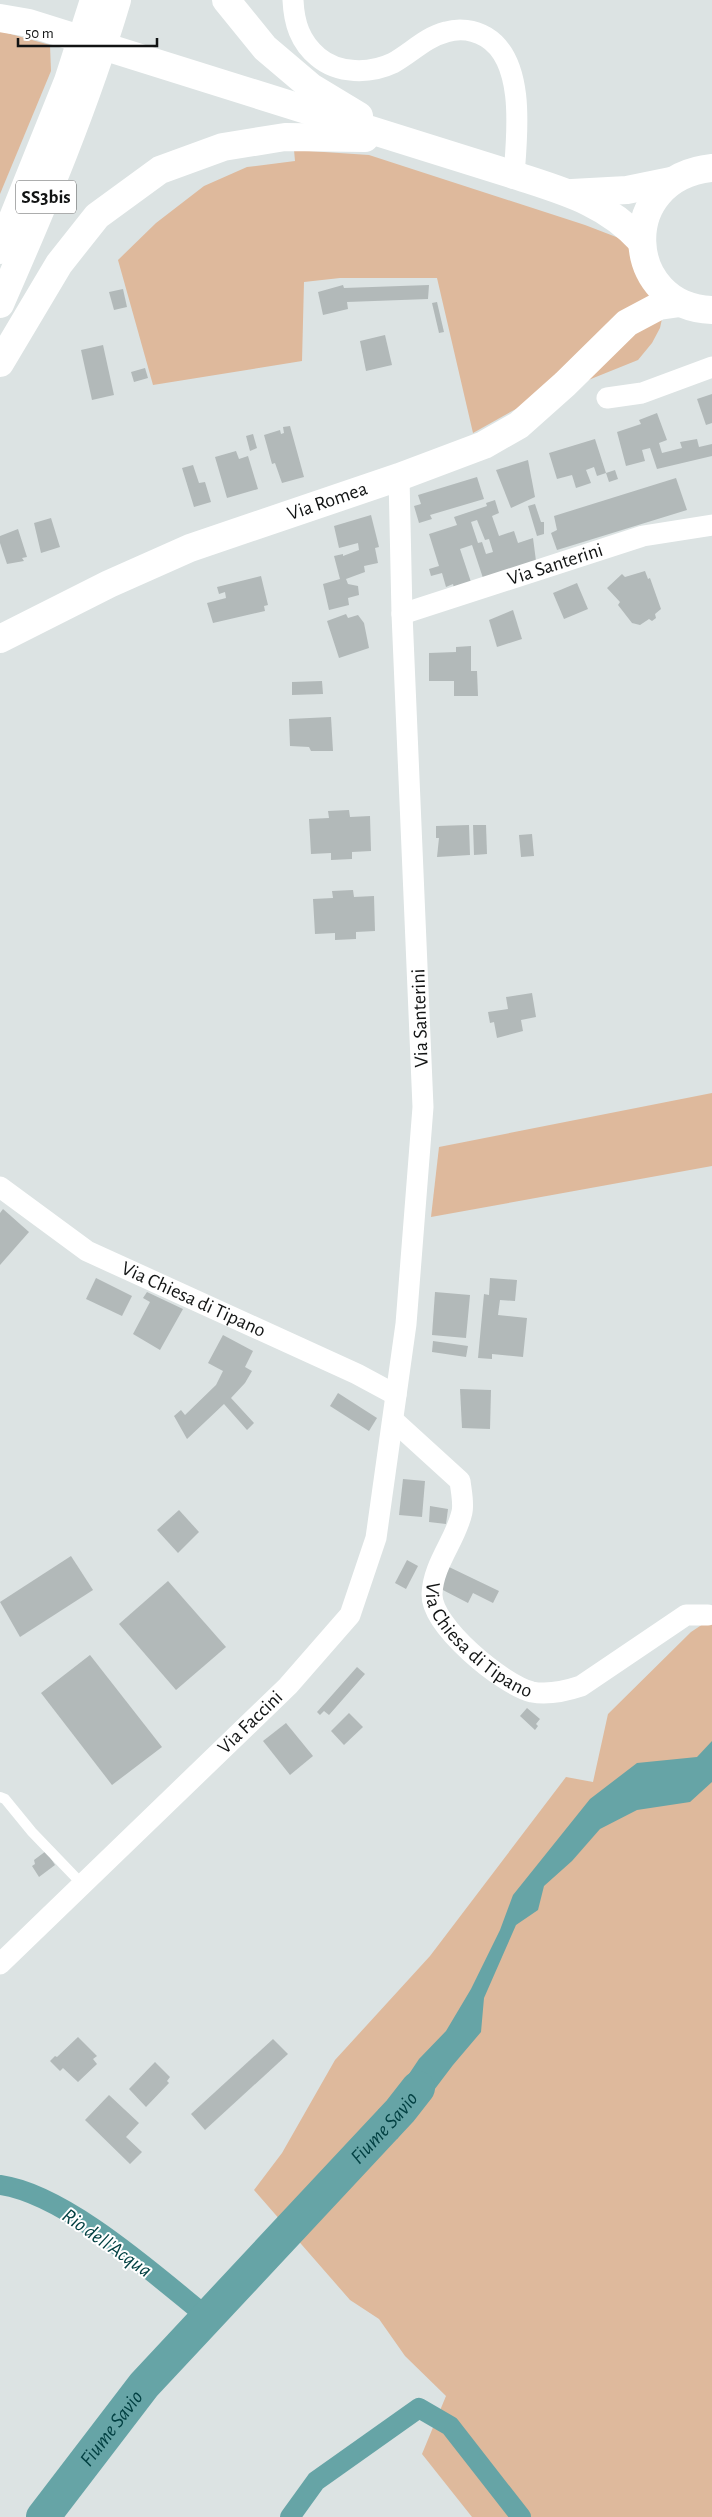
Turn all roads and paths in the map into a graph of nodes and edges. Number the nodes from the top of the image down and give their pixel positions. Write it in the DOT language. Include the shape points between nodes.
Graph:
graph roads {
  1 [pos="94,0"];
  2 [pos="117,0"];
  3 [pos="226,0"];
  4 [pos="293,0"];
  5 [pos="0,18"];
  6 [pos="78,85"];
  7 [pos="396,139"];
  8 [pos="712,168"];
  9 [pos="514,176"];
  10 [pos="671,181"];
  11 [pos="571,193"];
  12 [pos="0,212"];
  13 [pos="0,250"];
  14 [pos="644,253"];
  15 [pos="680,302"];
  16 [pos="0,304"];
  17 [pos="712,310"];
  18 [pos="627,323"];
  19 [pos="0,363"];
  20 [pos="712,367"];
  21 [pos="607,398"];
  22 [pos="399,477"];
  23 [pos="712,525"];
  24 [pos="402,614"];
  25 [pos="0,639"];
  26 [pos="0,1187"];
  27 [pos="396,1395"];
  28 [pos="393,1420"];
  29 [pos="708,1615"];
  30 [pos="0,1797"];
  31 [pos="82,1884"];
  32 [pos="0,1964"];
  1 -- 6 [label="main road, SS3bis"];
  2 -- 6 [label="main road, SS3bis"];
  3 -- 7 [label="main road" via="265,48 311,87"];
  4 -- 9 [label="street" via="293,13 308,48 324,62 347,70 369,70 392,63 445,32 478,32 493,41 506,59 513,83 517,126"];
  5 -- 7 [label="main road" via="29,23"];
  6 -- 12 [label="main road" via="30,139"];
  6 -- 13 [label="main road, SS3bis"];
  6 -- 16 [label="main road, SS3bis" via="37,220"];
  7 -- 9 [label="main road"];
  7 -- 19 [label="main road" via="285,136 223,147 160,170 97,216 59,264"];
  8 -- 10 [label="main road, Via Romea" via="694,170"];
  9 -- 11 [label="main road"];
  10 -- 11 [label="main road" via="627,190"];
  10 -- 14 [label="main road, Via Romea" via="654,197 644,218"];
  11 -- 14 [label="main road" via="625,223"];
  14 -- 15 [label="main road" via="660,287"];
  14 -- 18 [label="main road, Via Romea" via="641,291"];
  15 -- 17 [label="main road"];
  15 -- 18 [label="main road, Via Romea" via="659,306"];
  18 -- 22 [label="main road, Via Romea" via="519,425 484,446"];
  20 -- 21 [label="street" via="642,393"];
  22 -- 24 [label="street, Via Santerini"];
  22 -- 25 [label="main road, Via Romea" via="190,548 109,584"];
  23 -- 24 [label="street, Via Santerini" via="643,536"];
  24 -- 27 [label="street, Via Santerini" via="423,1107 406,1324"];
  26 -- 27 [label="street, Via Chiesa di Tipano" via="87,1251 357,1374"];
  27 -- 28 [label="street, Via Santerini"];
  28 -- 29 [label="street, Via Chiesa di Tipano" via="460,1481 463,1509 436,1573 432,1594 438,1614 474,1654 508,1681 531,1692 565,1691 581,1686 686,1615"];
  28 -- 31 [label="street, Via Faccini" via="376,1538 350,1616 288,1686"];
  30 -- 31 [label="lane"];
  31 -- 32 [label="street, Via Faccini"];
}
